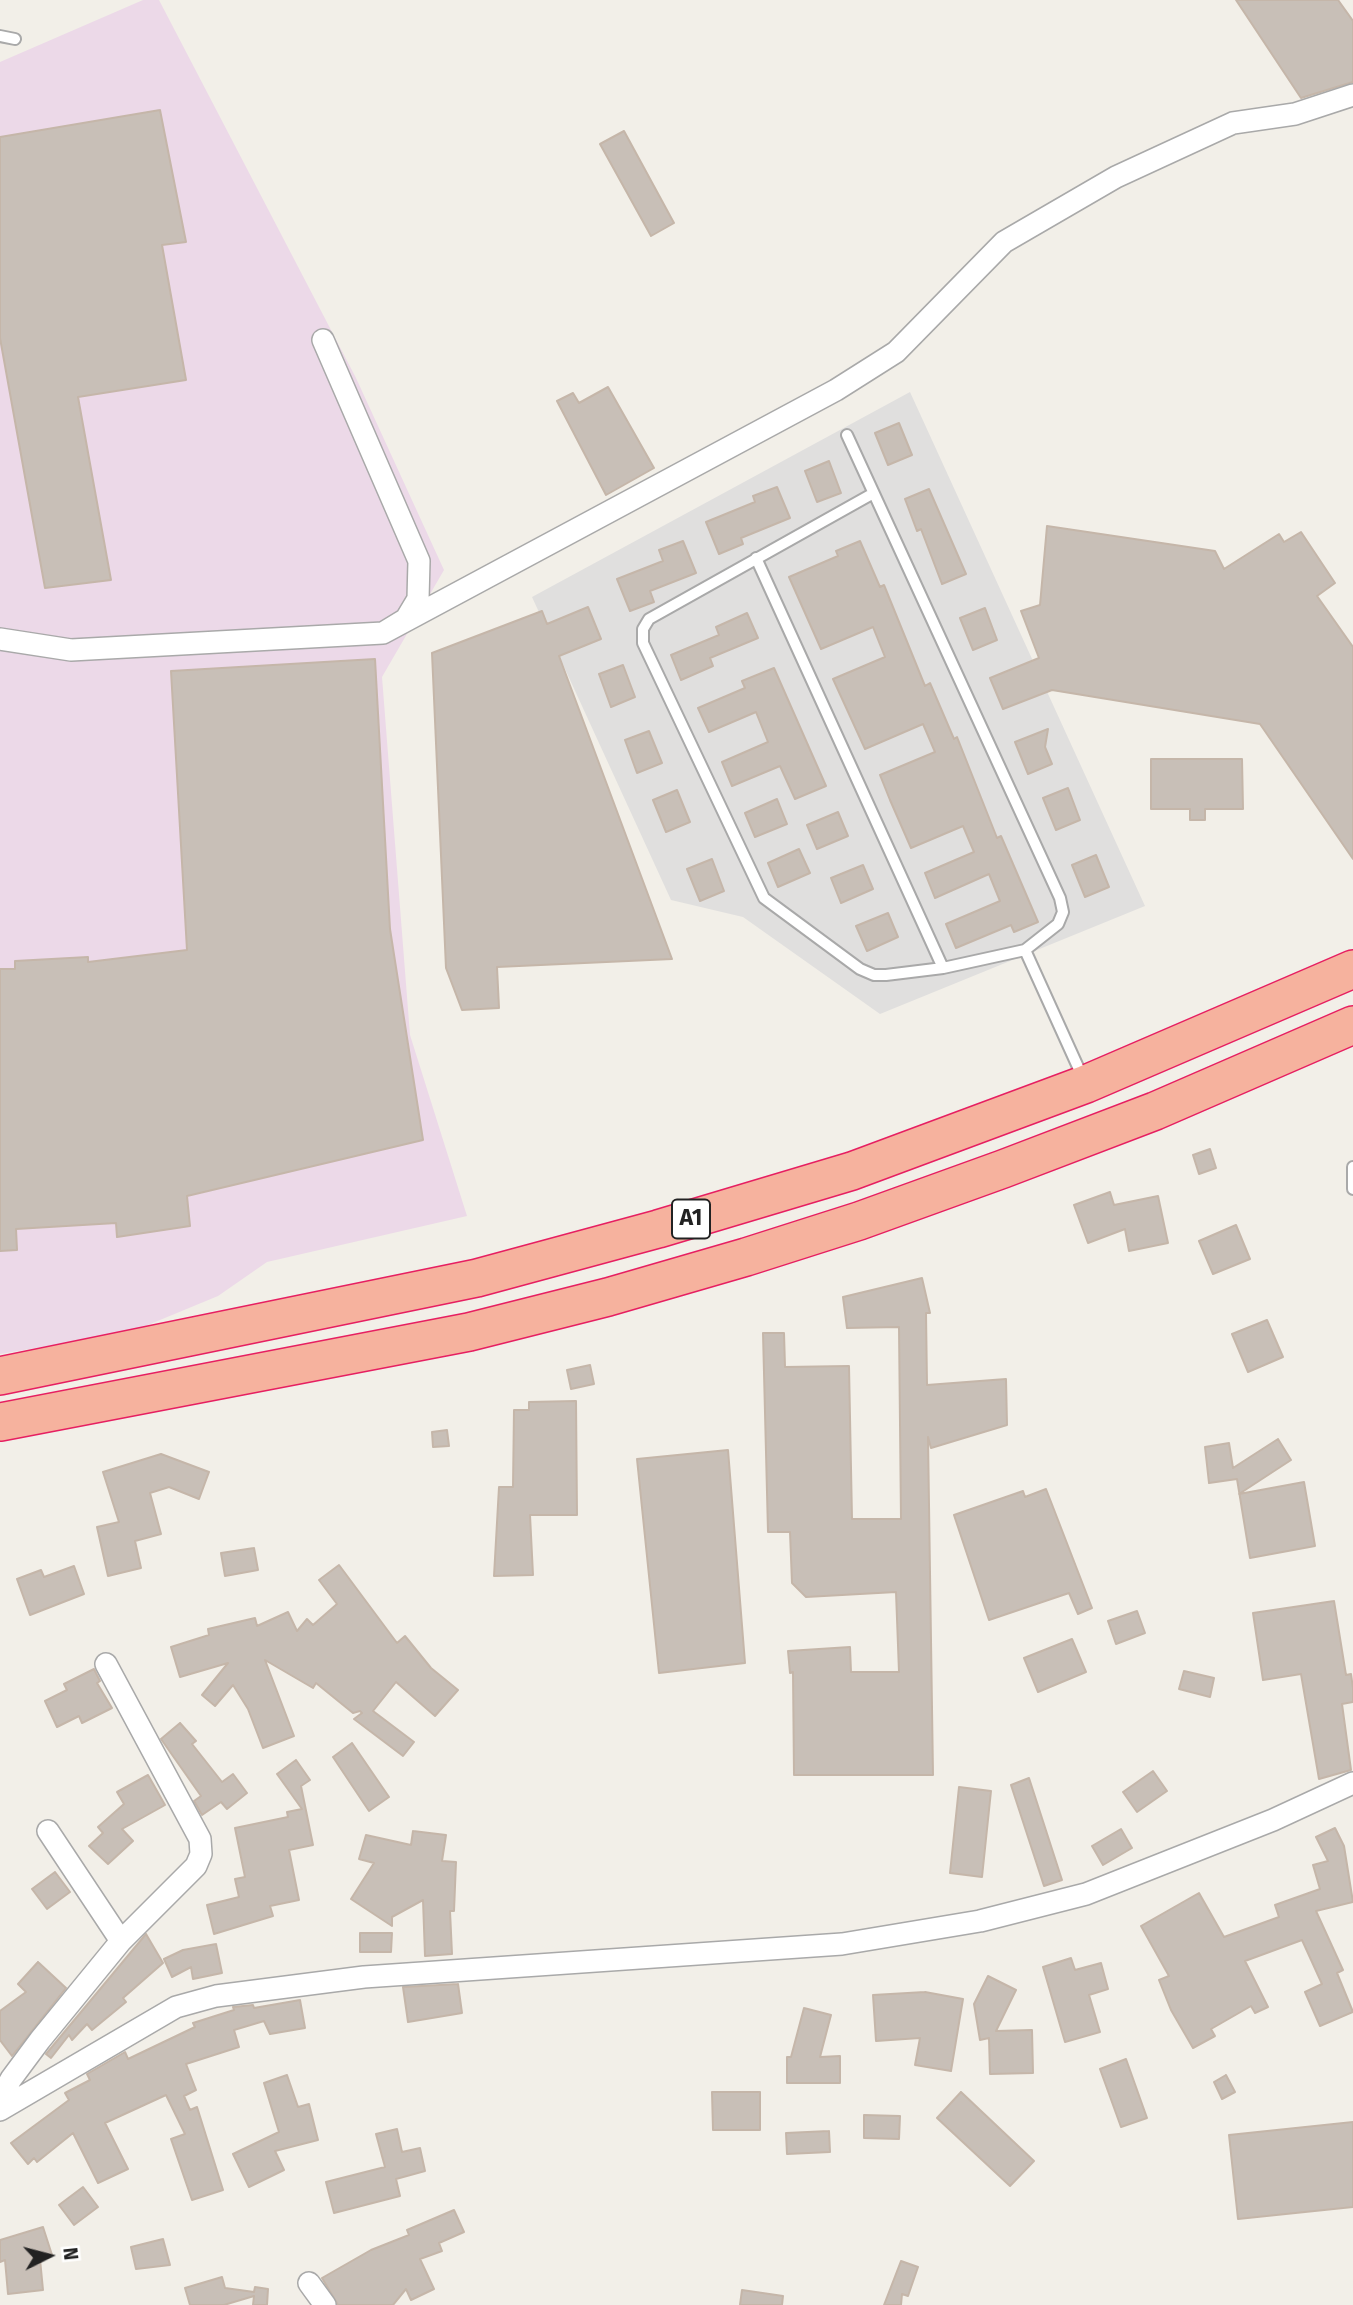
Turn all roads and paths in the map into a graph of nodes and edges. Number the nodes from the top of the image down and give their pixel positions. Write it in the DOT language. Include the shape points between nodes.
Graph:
graph roads {
  1 [pos="0,36"];
  2 [pos="15,39"];
  3 [pos="1353,95"];
  4 [pos="323,340"];
  5 [pos="847,435"];
  6 [pos="872,494"];
  7 [pos="755,558"];
  8 [pos="383,633"];
  9 [pos="0,639"];
  10 [pos="1025,950"];
  11 [pos="943,968"];
  12 [pos="1353,969"];
  13 [pos="1353,1025"];
  14 [pos="1086,1083"];
  15 [pos="1353,1167"];
  16 [pos="1353,1189"];
  17 [pos="0,1376"];
  18 [pos="0,1422"];
  19 [pos="106,1664"];
  20 [pos="1353,1783"];
  21 [pos="48,1831"];
  22 [pos="121,1941"];
  23 [pos="0,2100"];
  24 [pos="0,2110"];
  25 [pos="309,2283"];
  26 [pos="325,2305"];
  1 -- 2 [label="lane"];
  3 -- 8 [label="street" via="1295,114 1233,123 1116,177 1004,242 896,352 836,390"];
  4 -- 8 [label="street" via="419,561 418,599 407,619"];
  5 -- 6 [label="lane"];
  6 -- 7 [label="lane"];
  6 -- 10 [label="lane" via="1060,898 1063,912 1058,924"];
  7 -- 11 [label="lane"];
  7 -- 11 [label="lane" via="649,619 642,643 764,898 874,975"];
  8 -- 9 [label="street" via="71,650"];
  10 -- 11 [label="lane"];
  10 -- 14 [label="lane"];
  12 -- 14 [label="highway, A1"];
  13 -- 18 [label="highway, A1" via="1155,1111 859,1221 747,1257 469,1332"];
  14 -- 17 [label="highway, A1" via="852,1171 477,1278"];
  15 -- 16 [label="lane"];
  19 -- 22 [label="street" via="200,1839 201,1854 196,1866"];
  20 -- 24 [label="street" via="1086,1894 980,1921 842,1944 364,1977 216,1996 176,2007"];
  21 -- 22 [label="street"];
  22 -- 23 [label="street" via="40,2040"];
  25 -- 26 [label="street"];
}
